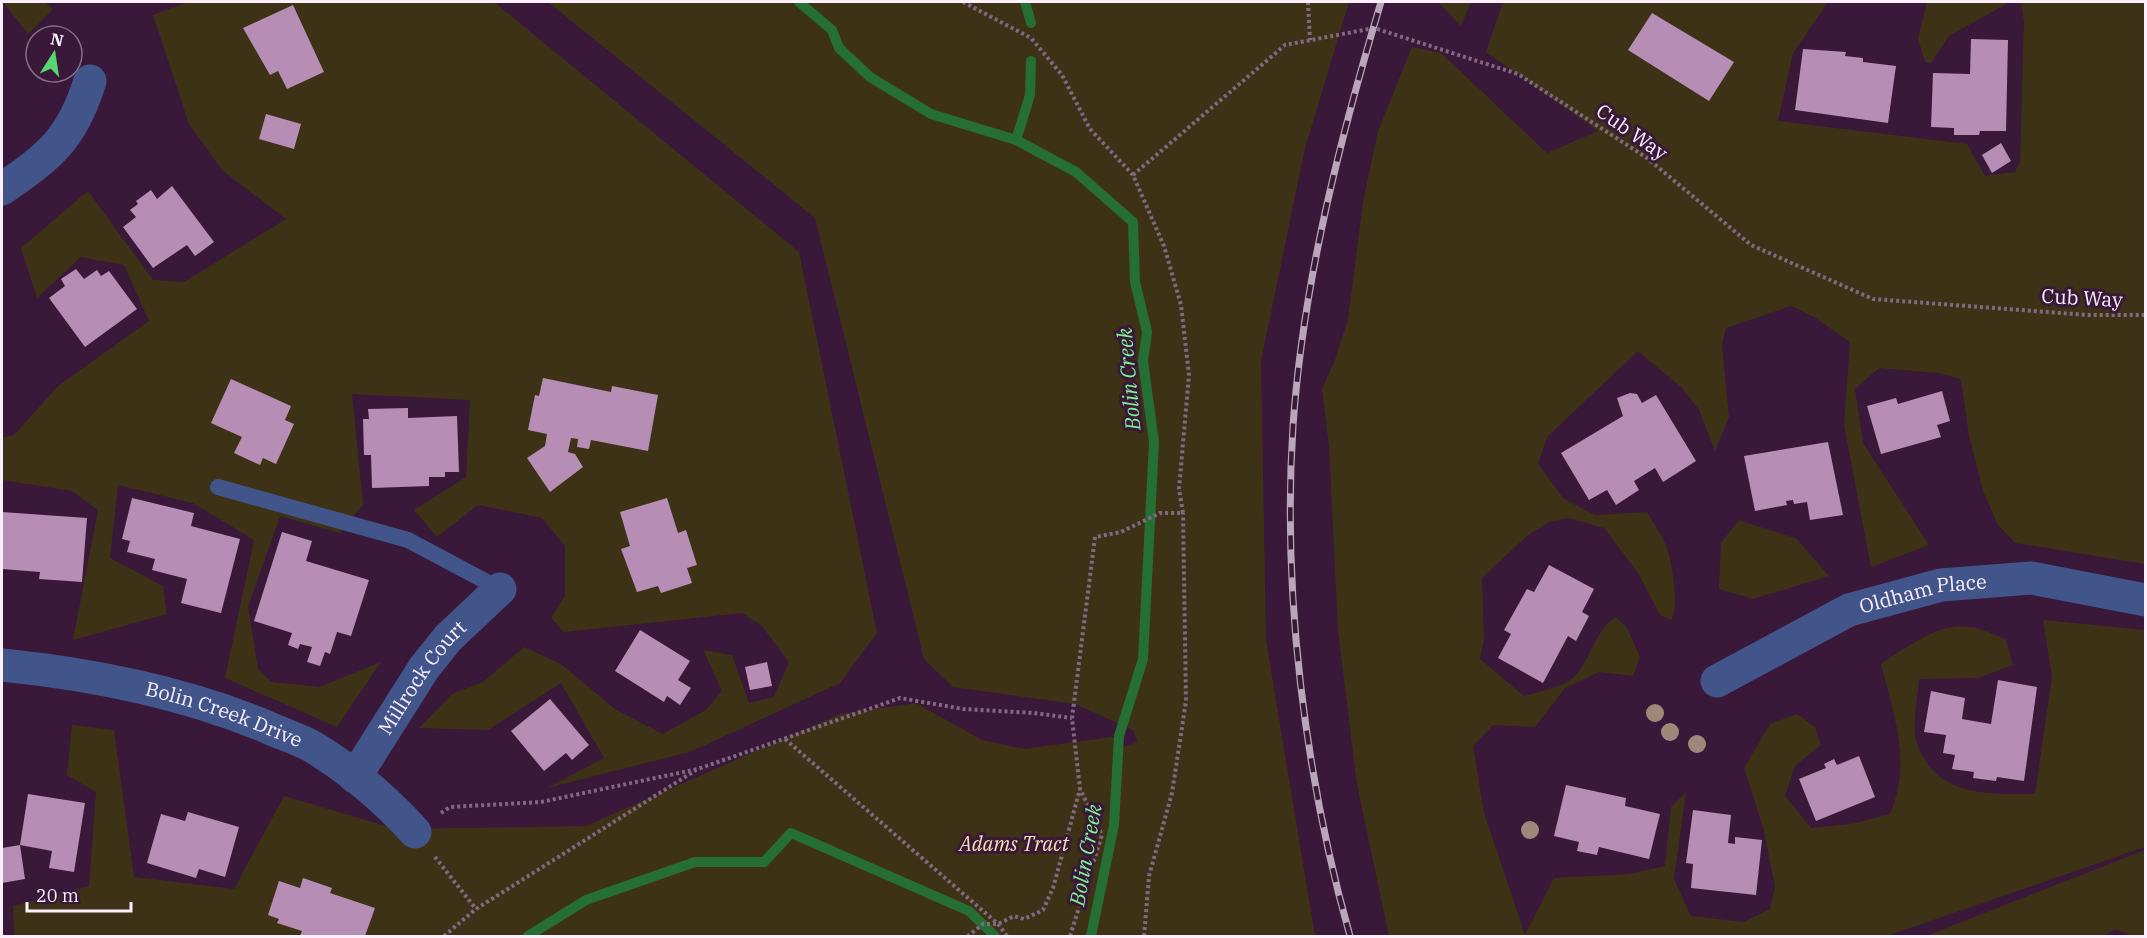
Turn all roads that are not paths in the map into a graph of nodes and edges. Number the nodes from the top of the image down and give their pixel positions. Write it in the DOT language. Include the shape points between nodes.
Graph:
graph roads {
  1 [pos="90,81"];
  2 [pos="2,189"];
  3 [pos="218,488"];
  4 [pos="500,589"];
  5 [pos="2145,600"];
  6 [pos="2,665"];
  7 [pos="1717,681"];
  8 [pos="355,777"];
  9 [pos="415,832"];
  1 -- 2 [label="street" via="70,128 47,158"];
  3 -- 4 [label="lane" via="408,540"];
  4 -- 8 [label="street, Millrock Court" via="448,638 424,668"];
  5 -- 7 [label="street, Oldham Place" via="2031,578 1941,585 1849,610"];
  6 -- 8 [label="street, Bolin Creek Drive" via="140,687 226,710 312,746"];
  8 -- 9 [label="street, Bolin Creek Drive" via="386,800"];
}
